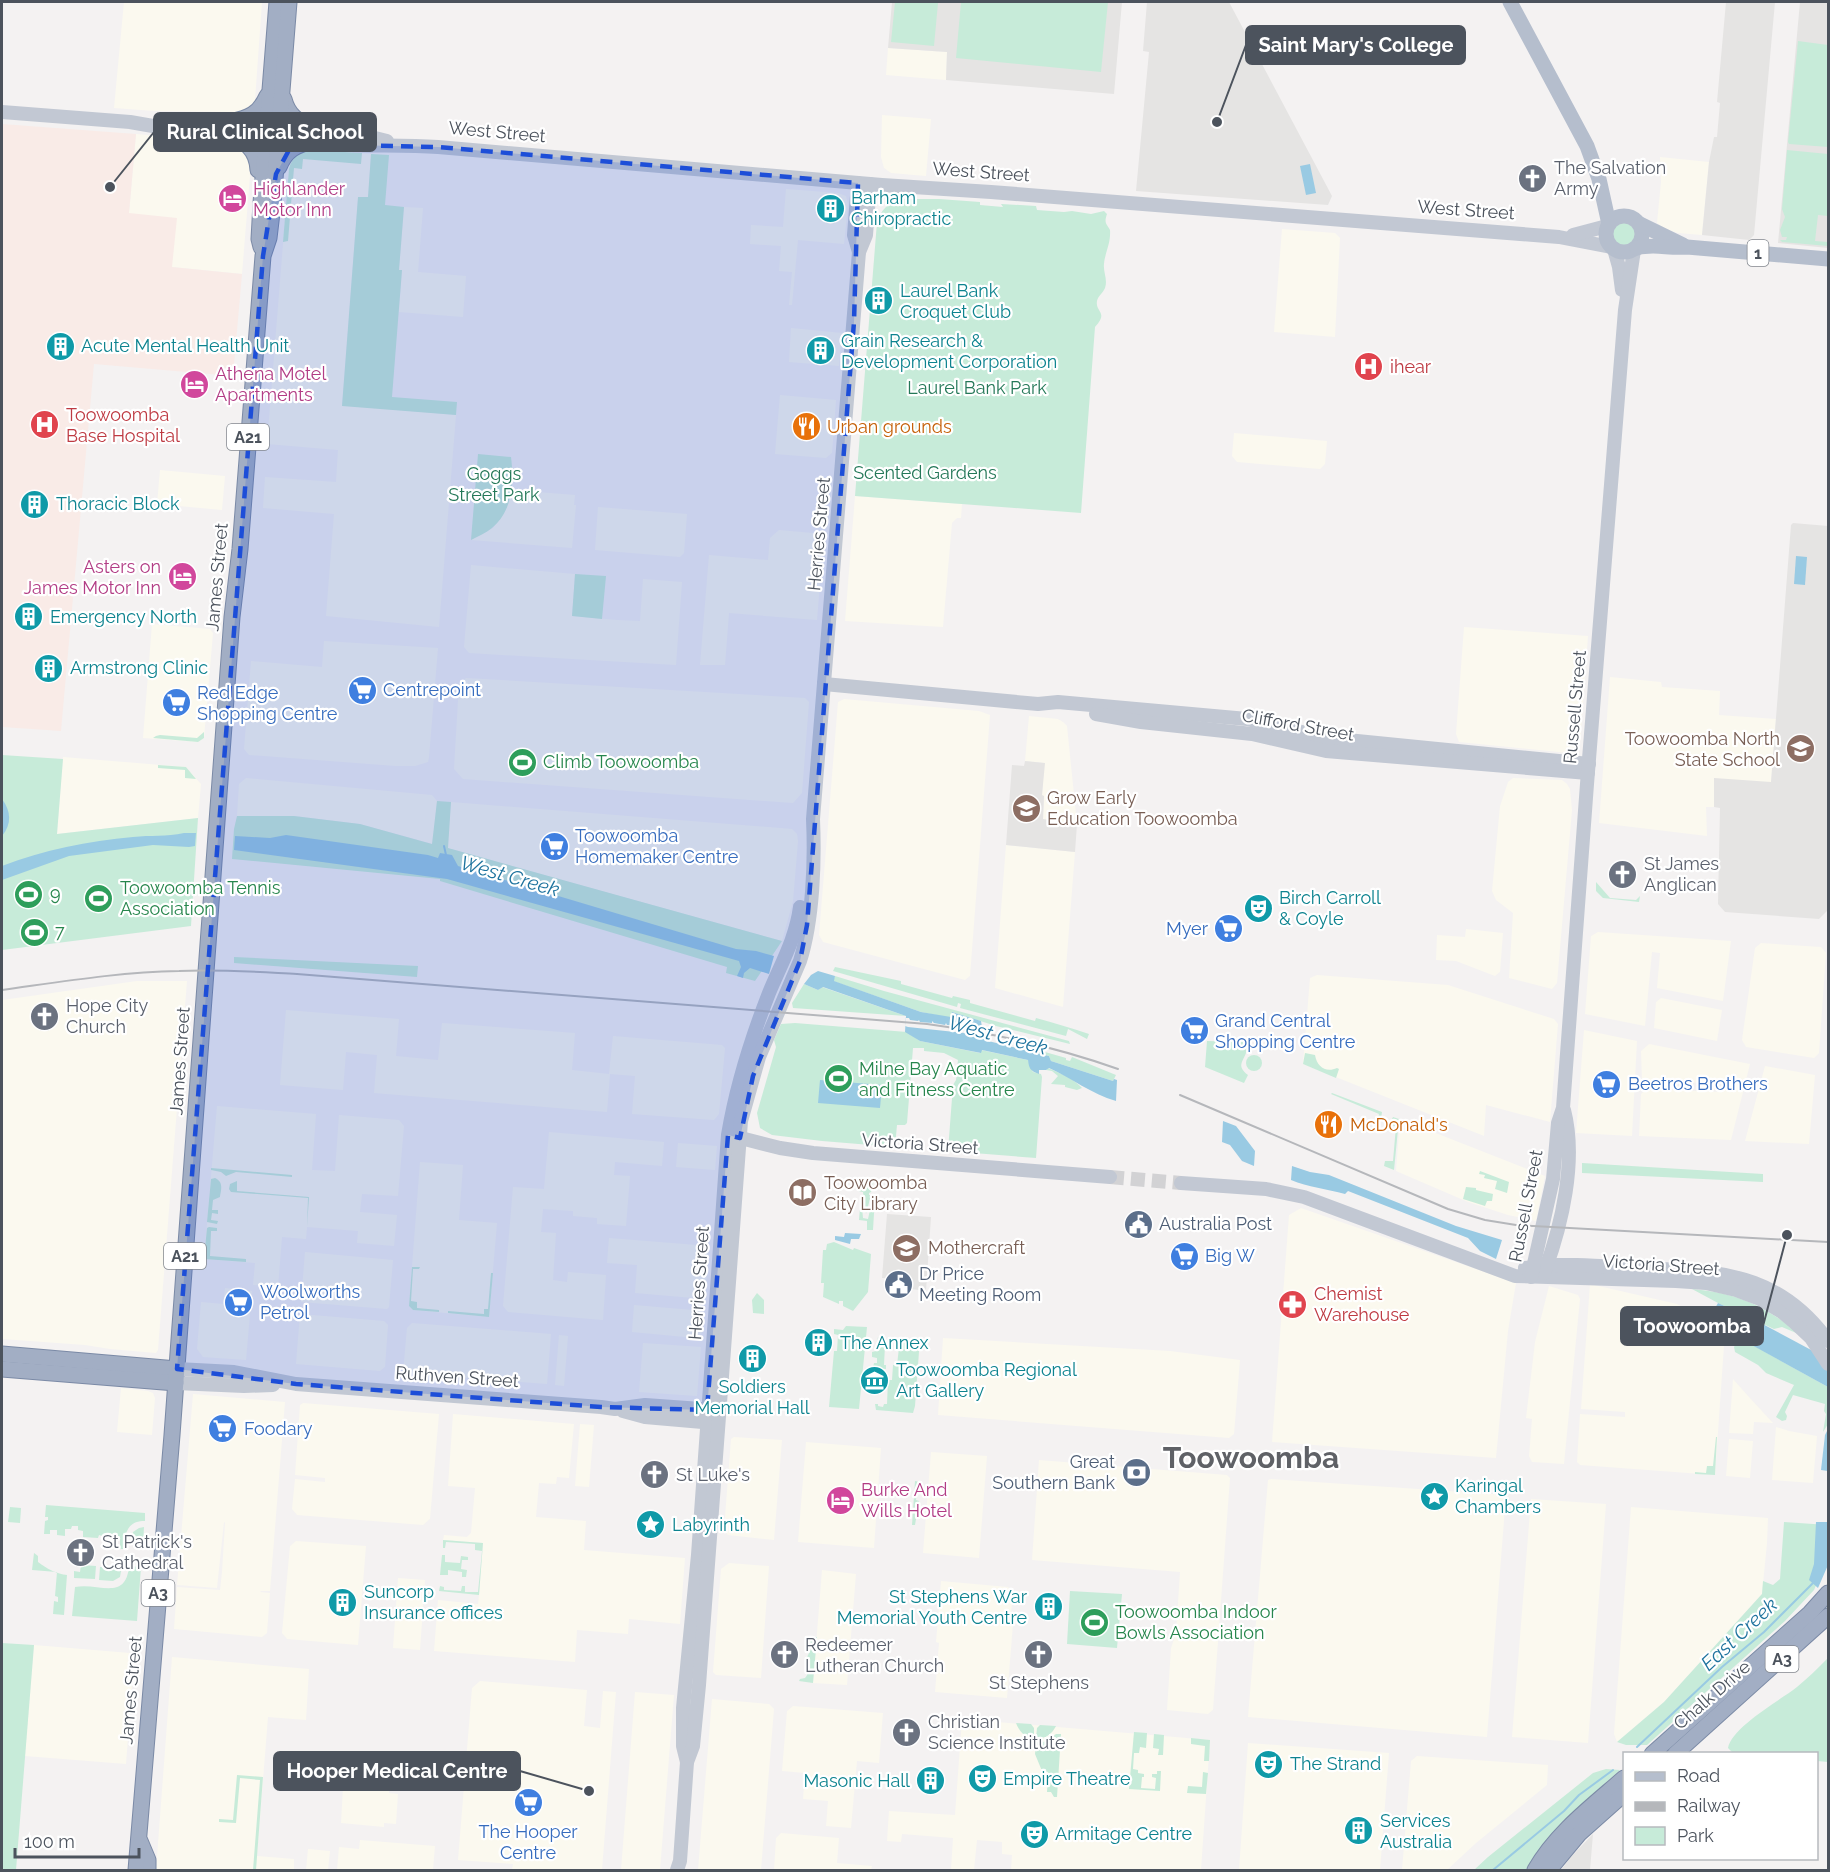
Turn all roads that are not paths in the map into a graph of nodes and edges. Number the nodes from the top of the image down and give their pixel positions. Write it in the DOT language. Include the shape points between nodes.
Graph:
graph roads {
  1 [pos="277,2"];
  2 [pos="289,2"];
  3 [pos="1510,2"];
  4 [pos="276,90"];
  5 [pos="2,112"];
  6 [pos="229,128"];
  7 [pos="273,132"];
  8 [pos="313,135"];
  9 [pos="276,174"];
  10 [pos="864,184"];
  11 [pos="261,196"];
  12 [pos="1612,222"];
  13 [pos="1640,224"];
  14 [pos="1559,237"];
  15 [pos="1687,247"];
  16 [pos="1612,248"];
  17 [pos="1636,249"];
  18 [pos="263,256"];
  19 [pos="1828,259"];
  20 [pos="1625,310"];
  21 [pos="824,684"];
  22 [pos="1038,704"];
  23 [pos="1306,740"];
  24 [pos="1588,769"];
  25 [pos="734,1136"];
  26 [pos="1110,1177"];
  27 [pos="1181,1183"];
  28 [pos="1539,1272"];
  29 [pos="1828,1341"];
  30 [pos="2,1354"];
  31 [pos="1828,1364"];
  32 [pos="2,1369"];
  33 [pos="176,1376"];
  34 [pos="713,1416"];
  35 [pos="1828,1593"];
  36 [pos="1828,1616"];
  37 [pos="1654,1752"];
  38 [pos="1677,1752"];
  39 [pos="1623,1779"];
  40 [pos="1623,1795"];
  41 [pos="139,1838"];
  42 [pos="680,1867"];
  43 [pos="136,1870"];
  44 [pos="148,1870"];
  45 [pos="1534,1870"];
  46 [pos="1549,1870"];
  1 -- 4 [label="highway, James Street / A21"];
  2 -- 4 [label="highway, James Street / A21"];
  3 -- 12 [label="main road" via="1587,146 1603,168 1615,207"];
  4 -- 6 [label="highway" via="256,113"];
  4 -- 7 [label="highway, James Street / A21"];
  4 -- 8 [label="highway" via="292,116"];
  5 -- 6 [label="main road, West Street" via="130,122 165,120"];
  6 -- 7 [label="main road, West Street"];
  6 -- 11 [label="highway" via="255,154"];
  7 -- 8 [label="main road, West Street"];
  7 -- 9 [label="highway, James Street / A21"];
  7 -- 11 [label="highway, James Street / A21"];
  8 -- 9 [label="highway" via="289,150"];
  8 -- 10 [label="main road, West Street" via="375,146 401,144"];
  9 -- 18 [label="highway, James Street / A21" via="269,238"];
  10 -- 14 [label="main road, West Street / 1"];
  10 -- 21 [label="main road, Herries Street" via="866,235 859,252"];
  11 -- 18 [label="highway, James Street / A21" via="259,239"];
  12 -- 13 [label="main road, 1" via="1632,217"];
  12 -- 14 [label="main road, West Street / 1"];
  12 -- 16 [label="main road" via="1606,237"];
  13 -- 15 [label="main road, 1"];
  13 -- 17 [label="main road" via="1642,238"];
  14 -- 16 [label="main road, West Street / 1"];
  15 -- 17 [label="main road, 1"];
  15 -- 19 [label="main road, 1"];
  16 -- 17 [label="main road, 1" via="1624,253"];
  16 -- 20 [label="main road, Russell Street"];
  17 -- 20 [label="main road, Russell Street"];
  18 -- 33 [label="highway, James Street / A21"];
  20 -- 24 [label="main road, Russell Street"];
  21 -- 22 [label="main road, Clifford Street"];
  21 -- 25 [label="main road, Herries Street" via="813,819 798,923 741,1077"];
  22 -- 23 [label="main road, Clifford Street" via="1141,722"];
  22 -- 23 [label="main road, Clifford Street" via="1069,703 1247,719"];
  23 -- 24 [label="main road, Clifford Street" via="1326,751"];
  24 -- 28 [label="main road, Russell Street" via="1563,1108 1568,1136 1567,1180 1557,1227"];
  25 -- 26 [label="main road, Victoria Street" via="813,1153"];
  25 -- 34 [label="main road, Herries Street"];
  27 -- 28 [label="main road, Victoria Street" via="1304,1197 1499,1269"];
  28 -- 29 [label="main road, Victoria Street" via="1696,1270 1728,1274 1765,1287 1790,1302"];
  28 -- 31 [label="main road, Victoria Street" via="1676,1281 1749,1294 1793,1321 1811,1338"];
  30 -- 33 [label="highway, Ruthven Street"];
  32 -- 33 [label="highway, Ruthven Street"];
  33 -- 34 [label="main road, Ruthven Street" via="234,1372 296,1384 615,1408 645,1405"];
  33 -- 41 [label="highway, James Street / A3"];
  34 -- 42 [label="main road, Herries Street" via="683,1708 687,1762"];
  35 -- 37 [label="highway, Chalk Drive / A3"];
  36 -- 38 [label="highway, Chalk Drive / A3"];
  39 -- 45 [label="highway" via="1567,1829"];
  40 -- 46 [label="highway" via="1579,1834"];
  41 -- 43 [label="highway, James Street / A3"];
  41 -- 44 [label="highway, A3"];
}
